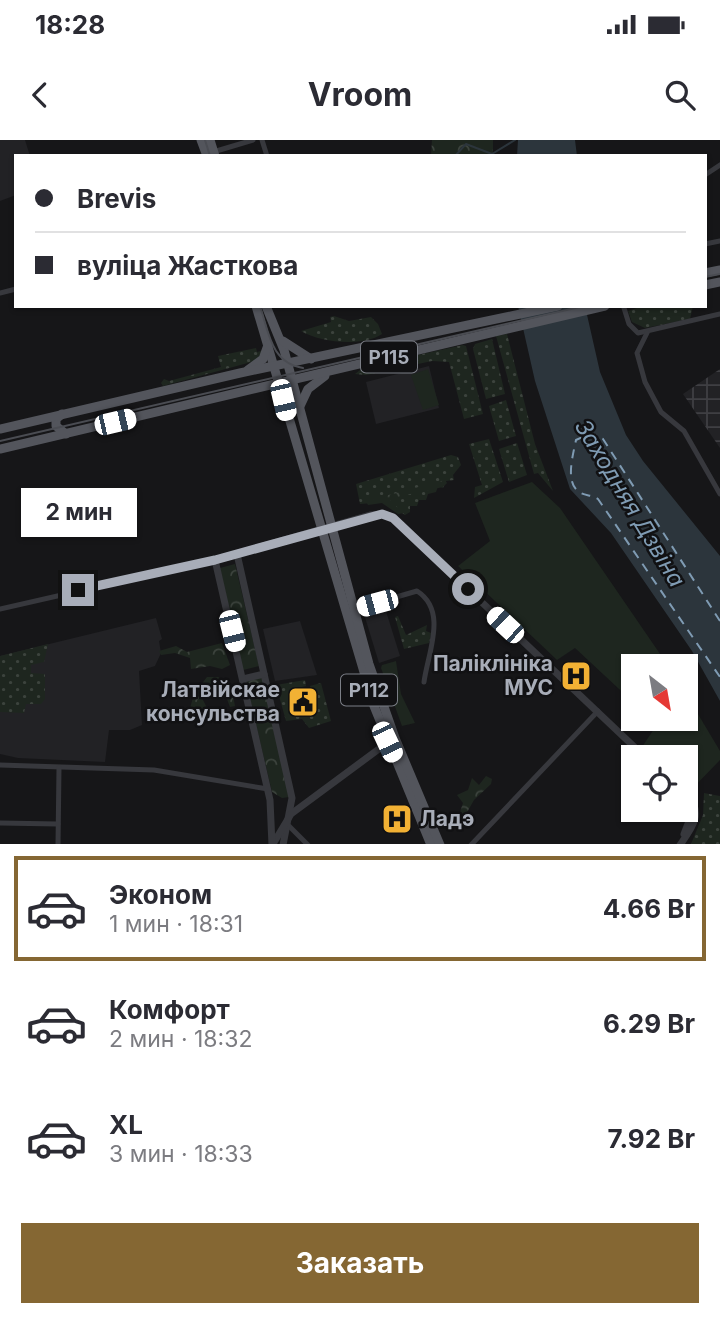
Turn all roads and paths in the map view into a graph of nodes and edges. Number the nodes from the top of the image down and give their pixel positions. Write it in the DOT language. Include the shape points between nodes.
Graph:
graph roads {
  1 [pos="201,140"];
  2 [pos="210,140"];
  3 [pos="253,140"];
  4 [pos="210,154"];
  5 [pos="257,308"];
  6 [pos="267,308"];
  7 [pos="551,308"];
  8 [pos="594,308"];
  9 [pos="624,308"];
  10 [pos="720,314"];
  11 [pos="471,331"];
  12 [pos="648,333"];
  13 [pos="279,337"];
  14 [pos="268,345"];
  15 [pos="311,359"];
  16 [pos="288,364"];
  17 [pos="275,367"];
  18 [pos="332,372"];
  19 [pos="240,373"];
  20 [pos="293,382"];
  21 [pos="280,385"];
  22 [pos="255,391"];
  23 [pos="300,406"];
  24 [pos="62,414"];
  25 [pos="286,415"];
  26 [pos="40,419"];
  27 [pos="0,429"];
  28 [pos="66,434"];
  29 [pos="44,439"];
  30 [pos="0,449"];
  31 [pos="720,494"];
  32 [pos="326,528"];
  33 [pos="237,554"];
  34 [pos="215,560"];
  35 [pos="0,609"];
  36 [pos="350,611"];
  37 [pos="264,674"];
  38 [pos="243,679"];
  39 [pos="424,682"];
  40 [pos="598,711"];
  41 [pos="391,740"];
  42 [pos="633,745"];
  43 [pos="0,765"];
  44 [pos="59,768"];
  45 [pos="268,789"];
  46 [pos="291,814"];
  47 [pos="689,822"];
  48 [pos="0,823"];
  49 [pos="58,824"];
  50 [pos="289,826"];
  51 [pos="58,844"];
  52 [pos="272,844"];
  53 [pos="273,844"];
  54 [pos="282,844"];
  55 [pos="307,844"];
  56 [pos="431,844"];
  57 [pos="440,844"];
  58 [pos="472,844"];
  59 [pos="680,844"];
  1 -- 4 [label="main road"];
  2 -- 4 [label="main road"];
  3 -- 4 [label="street"];
  5 -- 14 [label="main road"];
  6 -- 13 [label="main road"];
  7 -- 11 [label="main road, Р115"];
  8 -- 11 [label="main road, Р115"];
  9 -- 12 [label="street" via="633,330"];
  10 -- 12 [label="street"];
  11 -- 15 [label="main road, Р115"];
  11 -- 18 [label="main road, Р115"];
  12 -- 31 [label="street" via="637,353 645,382 661,412 684,431"];
  13 -- 15 [label="main road"];
  13 -- 16 [label="main road"];
  14 -- 17 [label="main road"];
  14 -- 19 [label="main road" via="259,363"];
  15 -- 16 [label="main road, Р115"];
  16 -- 17 [label="main road"];
  16 -- 20 [label="main road, Р112"];
  17 -- 19 [label="main road"];
  17 -- 21 [label="main road, Р112"];
  18 -- 20 [label="main road, Р115"];
  18 -- 23 [label="main road" via="311,386"];
  19 -- 24 [label="main road"];
  20 -- 21 [label="main road"];
  20 -- 23 [label="main road, Р112"];
  21 -- 22 [label="main road"];
  21 -- 25 [label="main road, Р112"];
  22 -- 25 [label="main road" via="274,396"];
  22 -- 28 [label="main road"];
  23 -- 32 [label="main road, Р112"];
  24 -- 26 [label="main road"];
  24 -- 28 [label="main road" via="55,426"];
  25 -- 32 [label="main road, Р112"];
  26 -- 27 [label="main road"];
  26 -- 29 [label="main road" via="48,428"];
  28 -- 29 [label="main road"];
  29 -- 30 [label="main road"];
  32 -- 33 [label="street"];
  32 -- 36 [label="main road, Р112"];
  32 -- 40 [label="street" via="377,514 393,518"];
  33 -- 34 [label="street"];
  33 -- 37 [label="street"];
  34 -- 35 [label="street"];
  34 -- 38 [label="street"];
  36 -- 39 [label="street" via="417,591 429,600 436,618"];
  36 -- 41 [label="main road, Р112"];
  37 -- 38 [label="street"];
  37 -- 46 [label="street" via="292,798"];
  38 -- 45 [label="street"];
  40 -- 42 [label="street"];
  40 -- 58 [label="street"];
  41 -- 46 [label="street"];
  41 -- 56 [label="main road, Р112"];
  41 -- 57 [label="main road, Р112"];
  43 -- 44 [label="street"];
  44 -- 45 [label="street" via="154,770"];
  44 -- 49 [label="street"];
  45 -- 52 [label="street"];
  46 -- 50 [label="street"];
  46 -- 53 [label="street"];
  47 -- 59 [label="street"];
  48 -- 49 [label="street"];
  49 -- 51 [label="street"];
  50 -- 54 [label="street"];
  50 -- 55 [label="street"];
}
